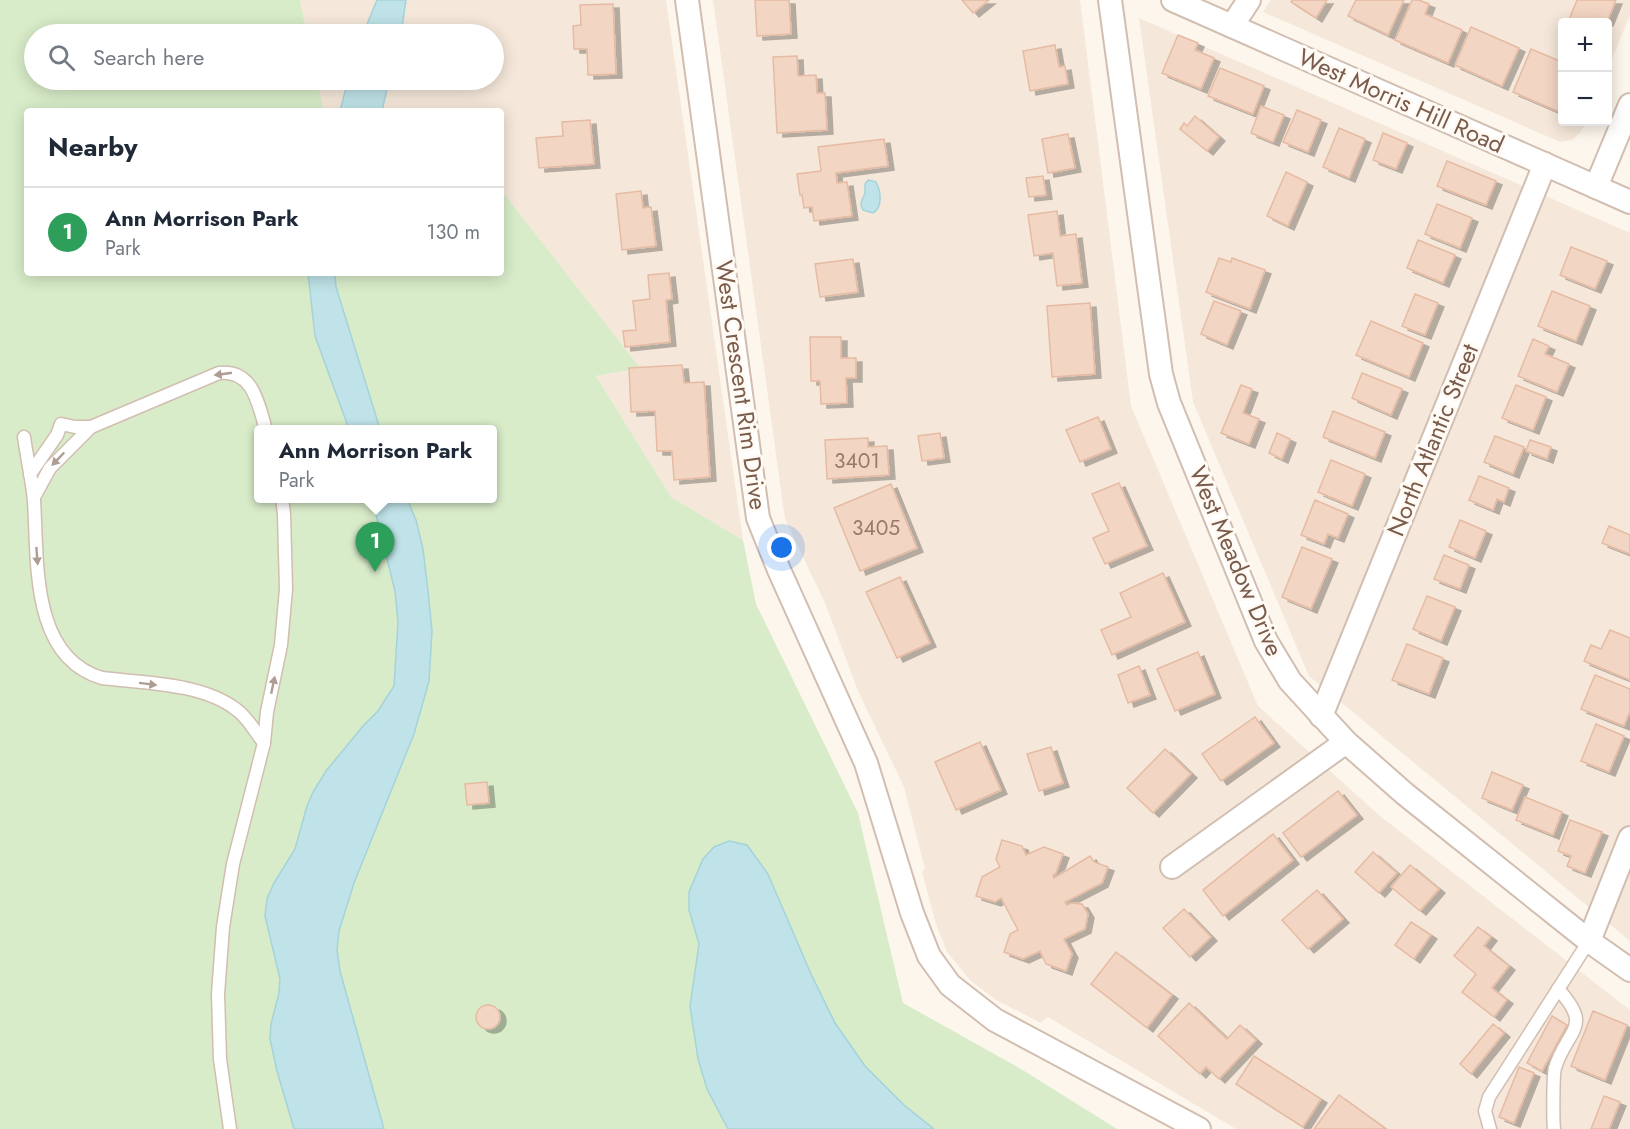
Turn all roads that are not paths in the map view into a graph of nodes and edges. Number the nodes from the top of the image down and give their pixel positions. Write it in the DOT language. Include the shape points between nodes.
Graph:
graph roads {
  1 [pos="687,0"];
  2 [pos="1110,0"];
  3 [pos="1173,0"];
  4 [pos="1249,0"];
  5 [pos="1232,26"];
  6 [pos="1630,105"];
  7 [pos="1545,164"];
  8 [pos="1596,187"];
  9 [pos="1630,202"];
  10 [pos="265,425"];
  11 [pos="91,427"];
  12 [pos="49,446"];
  13 [pos="30,474"];
  14 [pos="34,497"];
  15 [pos="283,503"];
  16 [pos="1321,716"];
  17 [pos="1346,742"];
  18 [pos="264,743"];
  19 [pos="1630,838"];
  20 [pos="1172,867"];
  21 [pos="1588,941"];
  22 [pos="1630,970"];
  23 [pos="1558,989"];
  24 [pos="230,1129"];
  25 [pos="1199,1129"];
  26 [pos="1490,1129"];
  27 [pos="1554,1129"];
  1 -- 25 [label="street, West Crescent Rim Drive" via="758,518 866,763 929,956 950,985 995,1020"];
  2 -- 16 [label="street, West Meadow Drive" via="1161,374 1169,403 1266,641 1290,681"];
  3 -- 5 [label="street, West Morris Hill Road"];
  4 -- 5 [label="street"];
  5 -- 7 [label="street, West Morris Hill Road"];
  6 -- 8 [label="street"];
  7 -- 8 [label="street, West Morris Hill Road"];
  7 -- 16 [label="street, North Atlantic Street"];
  8 -- 9 [label="street, West Morris Hill Road"];
  10 -- 11 [label="lane, one-way" via="255,395 243,377 230,371"];
  11 -- 12 [label="lane" via="61,424"];
  11 -- 14 [label="lane, one-way" via="50,468"];
  12 -- 13 [label="lane"];
  12 -- 13 [label="lane" via="24,437"];
  13 -- 14 [label="lane"];
  14 -- 18 [label="lane, one-way" via="40,599 49,627 71,660 89,674 102,678 213,695 238,711"];
  18 -- 15 [label="lane, one-way" via="286,589"];
  16 -- 17 [label="street, West Meadow Drive"];
  17 -- 20 [label="street"];
  17 -- 21 [label="street, West Meadow Drive"];
  18 -- 24 [label="lane" via="232,864 223,927 218,994 220,1059"];
  19 -- 21 [label="street"];
  21 -- 22 [label="street, West Meadow Drive"];
  21 -- 23 [label="lane"];
  23 -- 26 [label="lane" via="1489,1097 1485,1110"];
  23 -- 27 [label="lane" via="1570,1001 1578,1018 1553,1075"];
}
